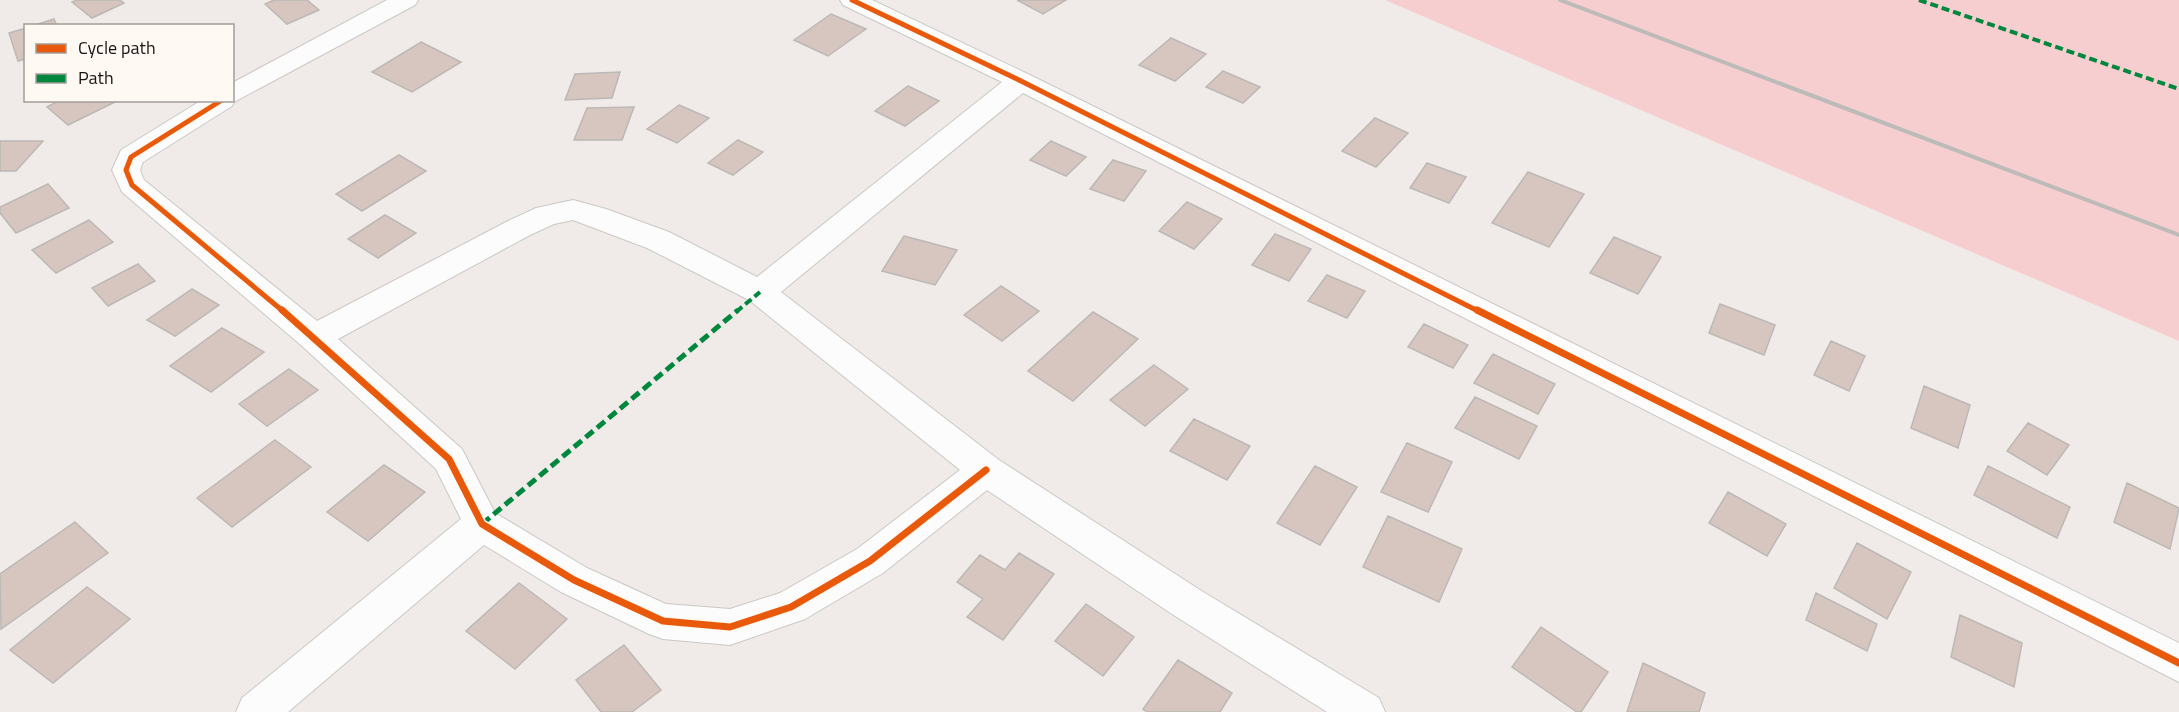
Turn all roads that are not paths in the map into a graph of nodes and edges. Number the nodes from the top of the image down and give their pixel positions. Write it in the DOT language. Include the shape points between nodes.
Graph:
graph roads {
  1 [pos="406,0"];
  2 [pos="852,0"];
  3 [pos="1021,81"];
  4 [pos="234,93"];
  5 [pos="219,102"];
  6 [pos="760,292"];
  7 [pos="314,337"];
  8 [pos="986,470"];
  9 [pos="482,524"];
  10 [pos="2179,663"];
  11 [pos="257,712"];
  12 [pos="1364,712"];
  1 -- 4 [label="street"];
  2 -- 3 [label="street"];
  3 -- 6 [label="street"];
  3 -- 10 [label="street"];
  5 -- 7 [label="street" via="131,157 126,170 132,185"];
  6 -- 7 [label="street" via="658,240 573,210 547,215 519,228"];
  6 -- 8 [label="street"];
  7 -- 9 [label="street" via="449,459"];
  8 -- 9 [label="street" via="870,561 791,607 730,627 663,621 574,580"];
  8 -- 12 [label="street" via="1186,602"];
  9 -- 11 [label="street"];
}
